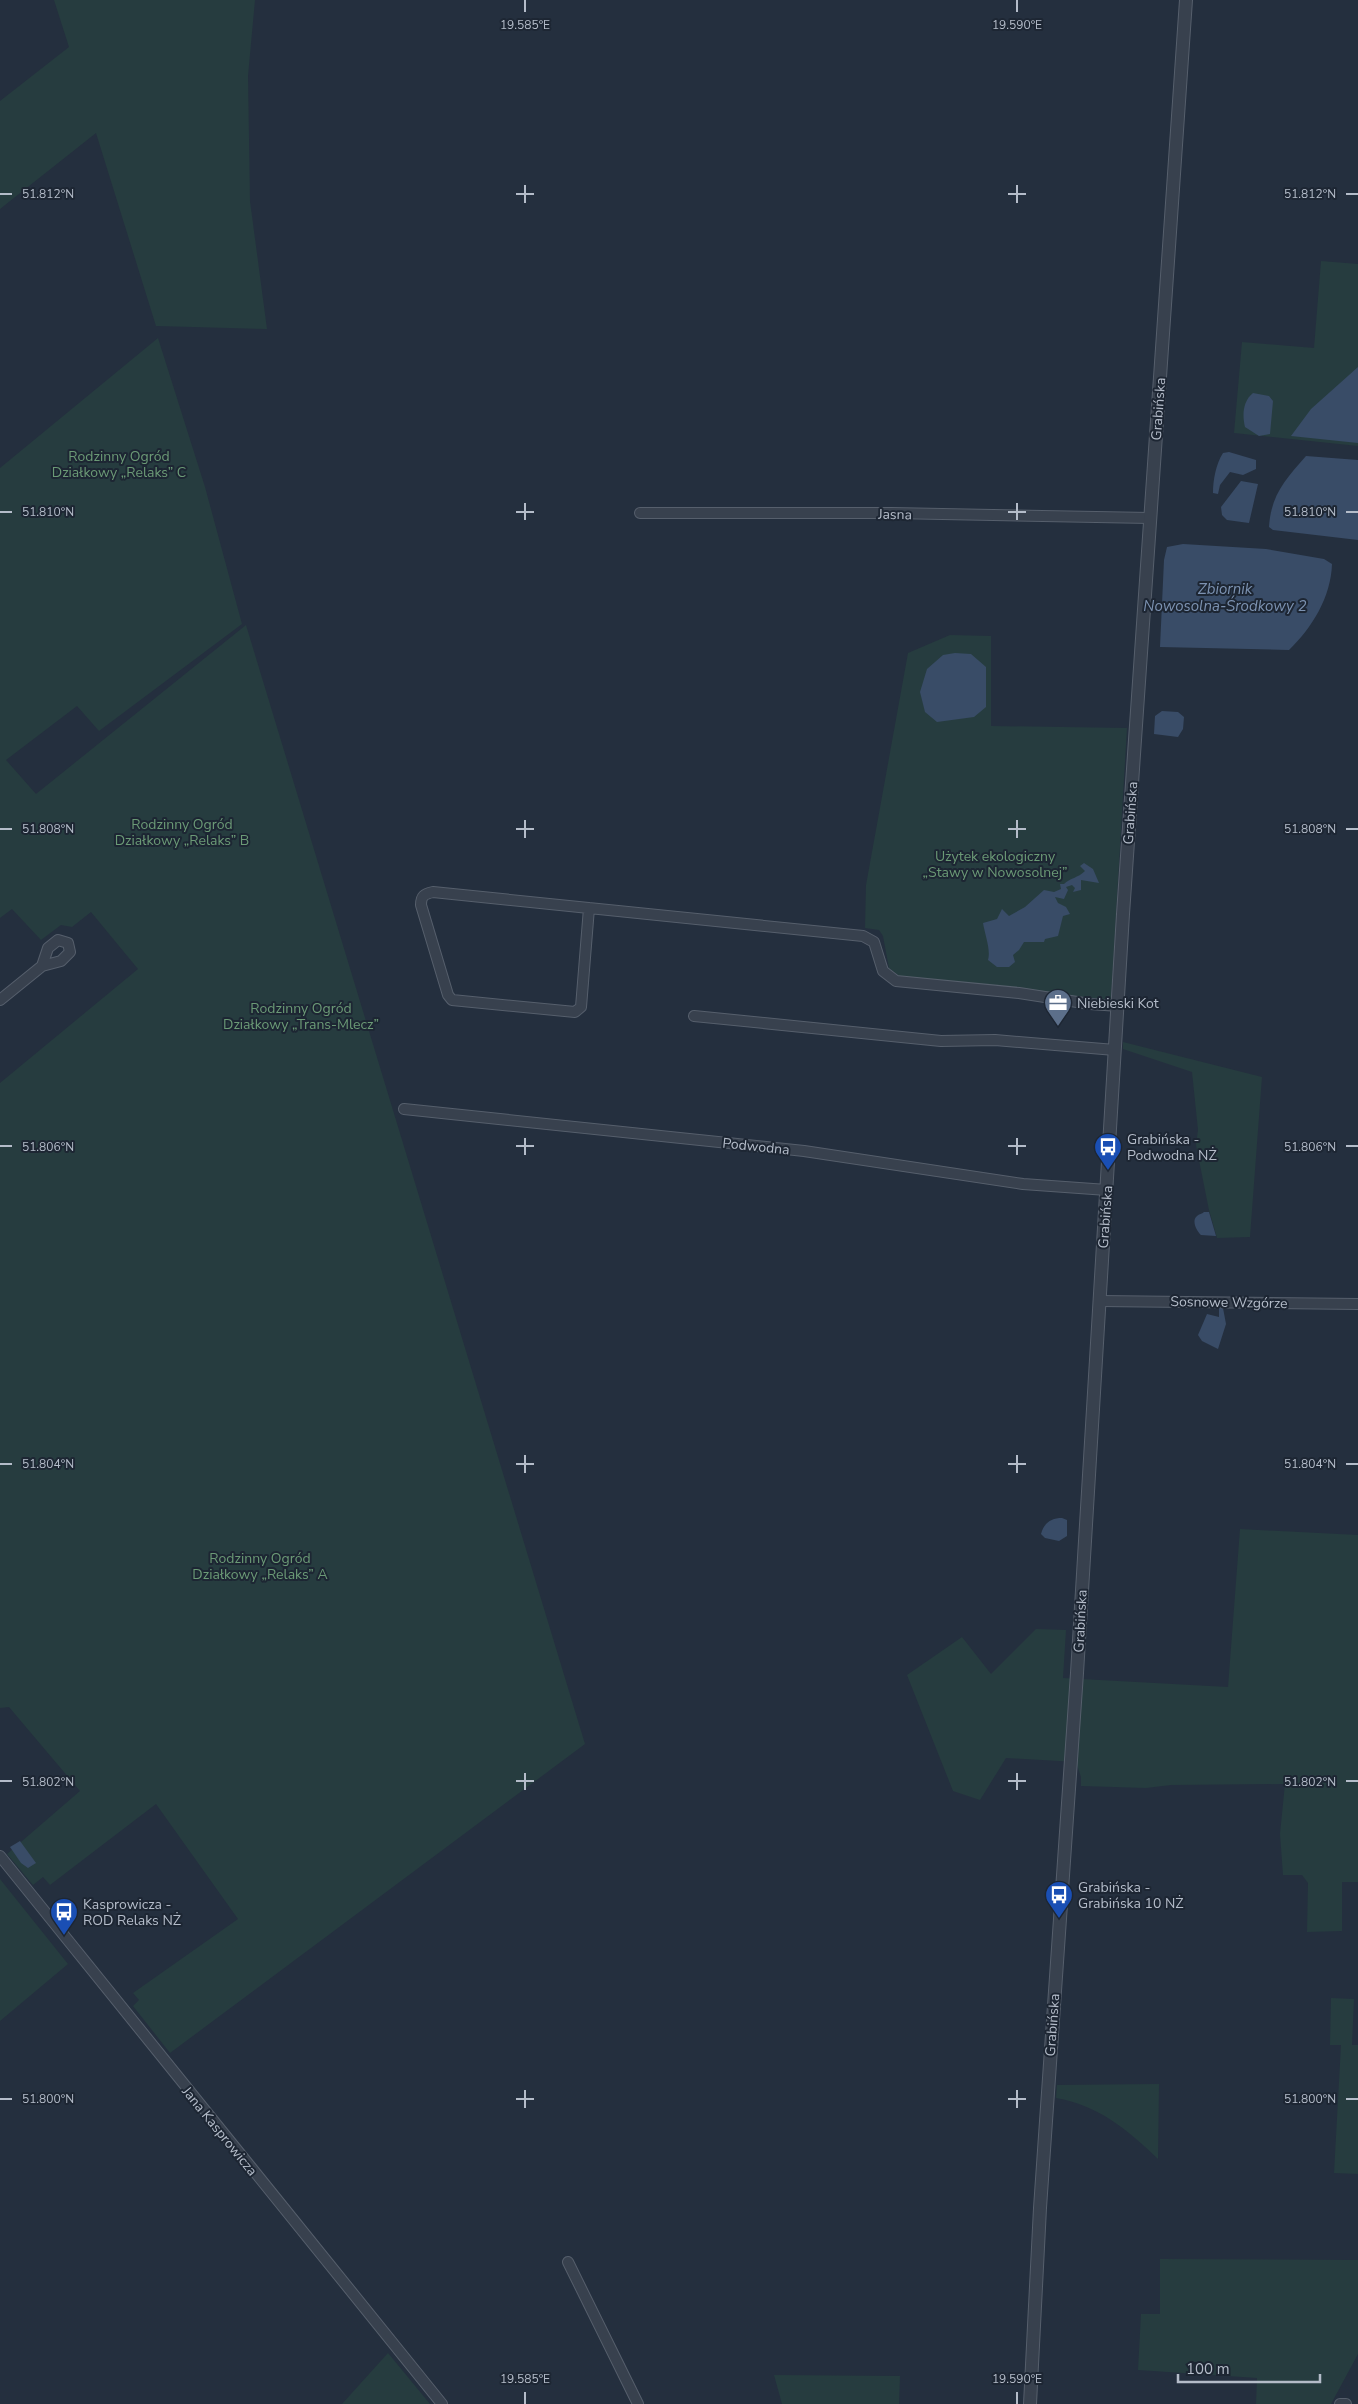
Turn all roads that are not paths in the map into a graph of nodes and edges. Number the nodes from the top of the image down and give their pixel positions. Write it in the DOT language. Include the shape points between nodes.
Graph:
graph roads {
  1 [pos="1186,0"];
  2 [pos="640,513"];
  3 [pos="1150,518"];
  4 [pos="589,908"];
  5 [pos="42,966"];
  6 [pos="0,1000"];
  7 [pos="1119,1006"];
  8 [pos="694,1016"];
  9 [pos="1115,1050"];
  10 [pos="404,1109"];
  11 [pos="1107,1190"];
  12 [pos="1100,1301"];
  13 [pos="1358,1304"];
  14 [pos="0,1856"];
  15 [pos="568,2262"];
  16 [pos="442,2404"];
  17 [pos="638,2404"];
  18 [pos="1030,2404"];
  19 [pos="1340,2404"];
  20 [pos="1346,2404"];
  1 -- 3 [label="street, Grabińska"];
  2 -- 3 [label="street, Jasna"];
  3 -- 7 [label="street, Grabińska"];
  4 -- 4 [label="street" via="433,892 421,899 452,1000 575,1012 581,1007"];
  4 -- 7 [label="street" via="863,936 874,942 883,971 896,981"];
  5 -- 6 [label="street"];
  7 -- 9 [label="street, Grabińska"];
  8 -- 9 [label="street" via="940,1041 995,1040"];
  9 -- 11 [label="street, Grabińska"];
  10 -- 11 [label="street, Podwodna" via="804,1151 1023,1184"];
  11 -- 12 [label="street, Grabińska"];
  12 -- 13 [label="street, Sosnowe Wzgórze"];
  12 -- 18 [label="street, Grabińska" via="1078,1672 1042,2169"];
  14 -- 16 [label="street, Jana Kasprowicza"];
  15 -- 17 [label="street"];
  19 -- 20 [label="street"];
}
